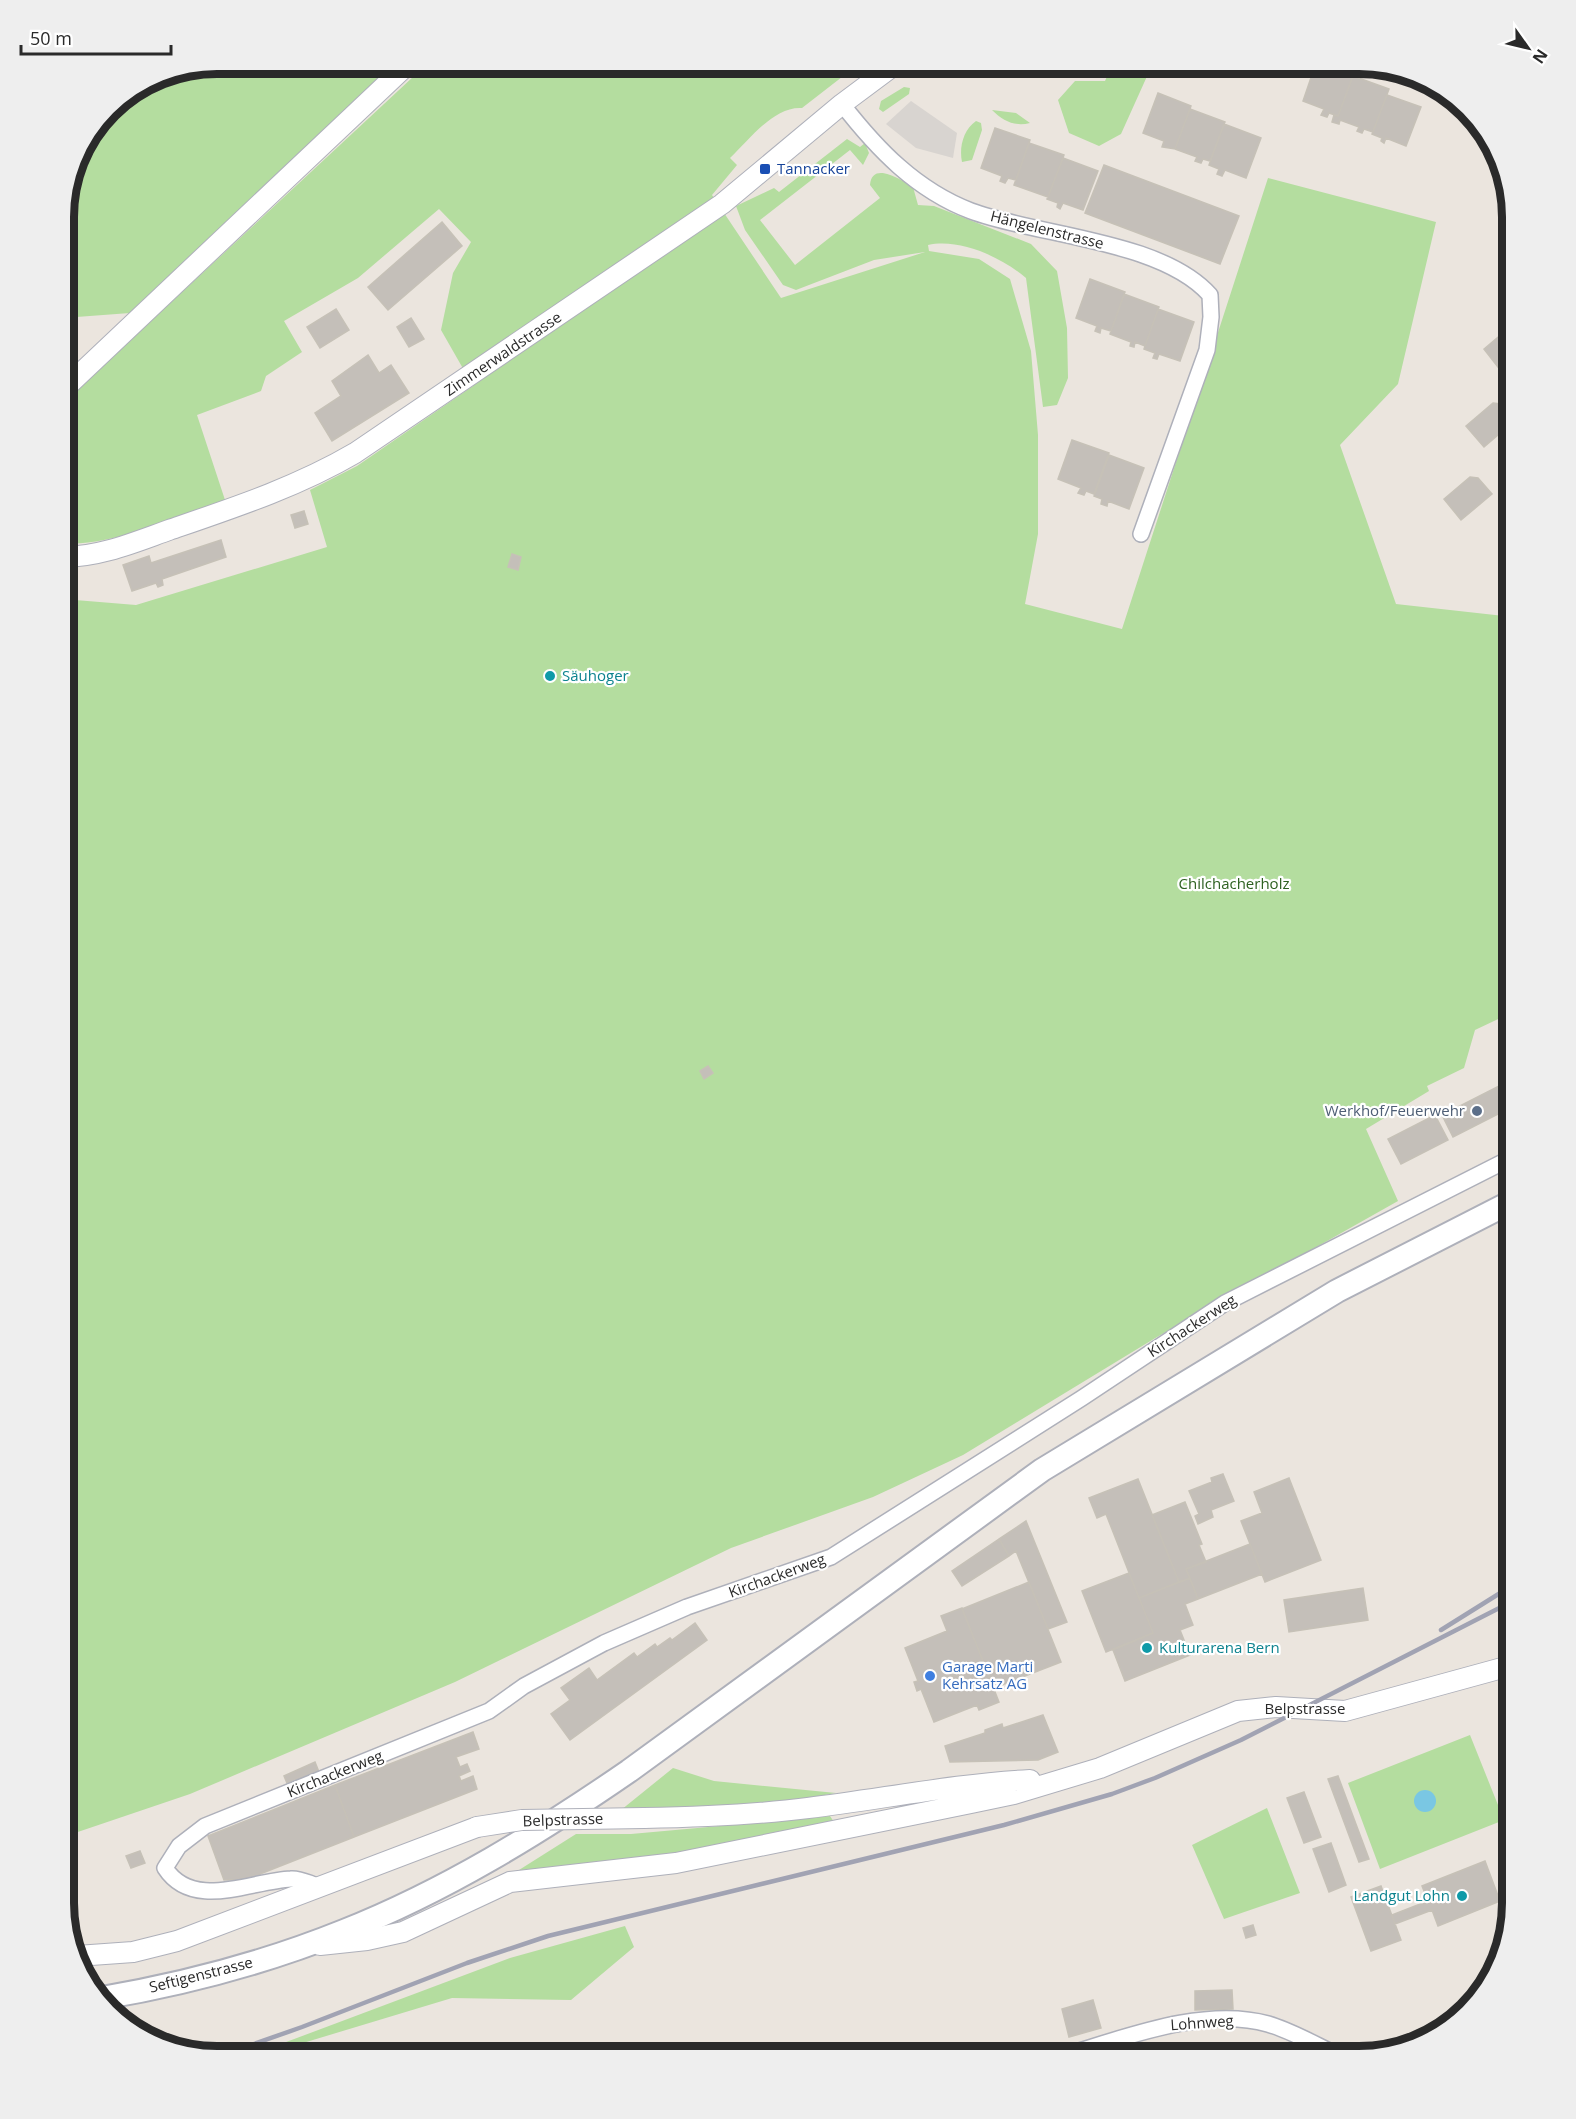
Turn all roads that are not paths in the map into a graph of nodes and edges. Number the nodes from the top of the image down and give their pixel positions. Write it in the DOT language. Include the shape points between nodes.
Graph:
graph roads {
  1 [pos="397,74"];
  2 [pos="883,74"];
  3 [pos="843,104"];
  4 [pos="74,380"];
  5 [pos="1141,534"];
  6 [pos="74,556"];
  7 [pos="1502,1163"];
  8 [pos="1502,1207"];
  9 [pos="1502,1668"];
  10 [pos="1068,1778"];
  11 [pos="318,1886"];
  12 [pos="299,1947"];
  13 [pos="84,1956"];
  14 [pos="109,1996"];
  15 [pos="1097,2046"];
  16 [pos="1317,2046"];
  1 -- 4 [label="street"];
  2 -- 3 [label="street, Zimmerwaldstrasse"];
  3 -- 5 [label="street, Hängelenstrasse" via="896,165 937,194 970,210 1027,227 1097,240 1173,268 1210,295 1207,350"];
  3 -- 6 [label="street, Zimmerwaldstrasse" via="722,204 339,462 303,481 142,539 99,553"];
  7 -- 11 [label="street, Kirchackerweg" via="1225,1303 1046,1422 831,1557 687,1607 614,1638 524,1686 489,1711 205,1826 179,1846 165,1868 173,1880 206,1893 294,1879"];
  8 -- 12 [label="main road, Seftigenstrasse" via="1337,1291 1042,1470 629,1771 528,1837 429,1893 343,1932"];
  9 -- 10 [label="street, Belpstrasse" via="1345,1711 1276,1707 1238,1712"];
  10 -- 11 [label="street, Belpstrasse, bridge" via="966,1785 807,1809 717,1817 522,1820 477,1827"];
  10 -- 12 [label="street, Belpstrasse" via="972,1803 676,1863 510,1882 403,1932"];
  11 -- 13 [label="street, Belpstrasse" via="177,1941 133,1952"];
  12 -- 14 [label="main road, Seftigenstrasse" via="233,1968"];
  15 -- 16 [label="street, Lohnweg" via="1186,2022 1247,2020 1269,2024"];
}
